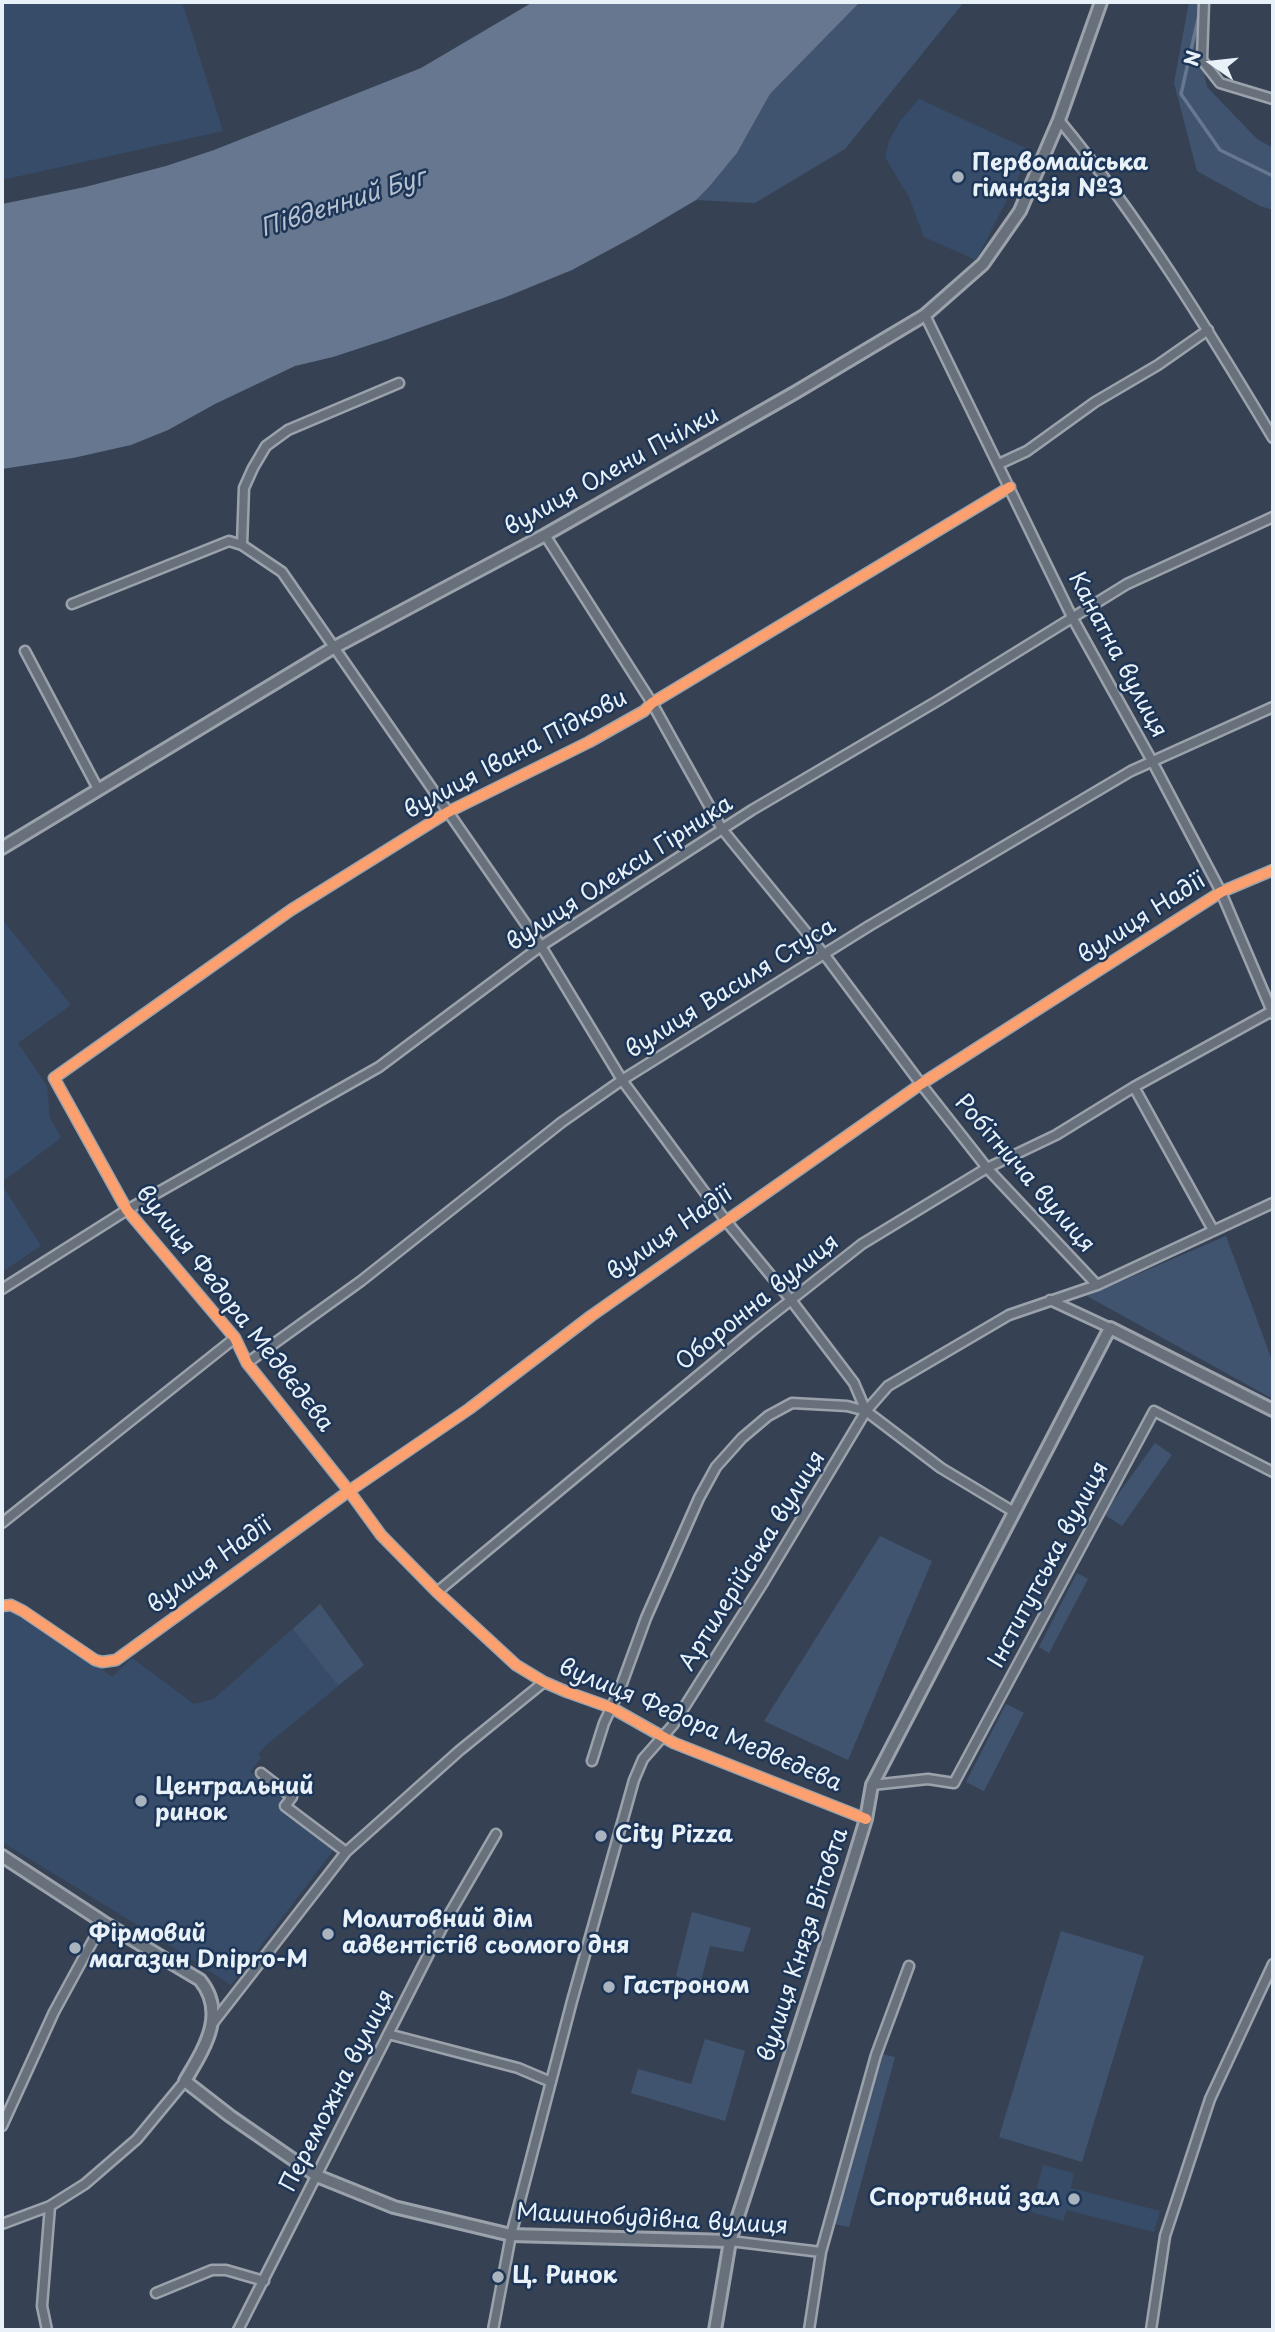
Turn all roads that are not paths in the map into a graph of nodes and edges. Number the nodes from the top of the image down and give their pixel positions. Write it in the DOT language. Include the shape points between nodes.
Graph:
graph roads {
  1 [pos="1101,2"];
  2 [pos="1204,2"];
  3 [pos="1273,99"];
  4 [pos="1059,120"];
  5 [pos="925,315"];
  6 [pos="1208,330"];
  7 [pos="399,383"];
  8 [pos="1273,438"];
  9 [pos="999,464"];
  10 [pos="1010,487"];
  11 [pos="1273,517"];
  12 [pos="545,535"];
  13 [pos="242,545"];
  14 [pos="72,604"];
  15 [pos="1072,617"];
  16 [pos="332,648"];
  17 [pos="25,652"];
  18 [pos="652,703"];
  19 [pos="1273,707"];
  20 [pos="1153,761"];
  21 [pos="98,789"];
  22 [pos="448,812"];
  23 [pos="722,829"];
  24 [pos="2,848"];
  25 [pos="1273,870"];
  26 [pos="1221,892"];
  27 [pos="541,946"];
  28 [pos="824,954"];
  29 [pos="1273,1013"];
  30 [pos="54,1078"];
  31 [pos="622,1080"];
  32 [pos="921,1084"];
  33 [pos="1134,1087"];
  34 [pos="987,1168"];
  35 [pos="1273,1203"];
  36 [pos="127,1210"];
  37 [pos="726,1221"];
  38 [pos="1213,1230"];
  39 [pos="1097,1284"];
  40 [pos="2,1289"];
  41 [pos="791,1300"];
  42 [pos="1050,1300"];
  43 [pos="1110,1328"];
  44 [pos="235,1338"];
  45 [pos="247,1363"];
  46 [pos="1273,1410"];
  47 [pos="866,1411"];
  48 [pos="1273,1472"];
  49 [pos="349,1491"];
  50 [pos="1014,1512"];
  51 [pos="2,1523"];
  52 [pos="437,1592"];
  53 [pos="2,1606"];
  54 [pos="544,1682"];
  55 [pos="612,1708"];
  56 [pos="663,1738"];
  57 [pos="592,1761"];
  58 [pos="261,1773"];
  59 [pos="872,1785"];
  60 [pos="866,1819"];
  61 [pos="496,1834"];
  62 [pos="346,1852"];
  63 [pos="2,1856"];
  64 [pos="103,1922"];
  65 [pos="1273,1964"];
  66 [pos="909,1966"];
  67 [pos="213,2023"];
  68 [pos="388,2034"];
  69 [pos="185,2081"];
  70 [pos="551,2082"];
  71 [pos="2,2126"];
  72 [pos="317,2176"];
  73 [pos="50,2206"];
  74 [pos="2,2224"];
  75 [pos="511,2235"];
  76 [pos="730,2241"];
  77 [pos="821,2252"];
  78 [pos="264,2281"];
  79 [pos="156,2293"];
  80 [pos="47,2330"];
  81 [pos="238,2330"];
  82 [pos="494,2330"];
  83 [pos="715,2330"];
  84 [pos="809,2330"];
  85 [pos="1151,2330"];
  1 -- 4 [label="street, вулиця Олени Пчілки"];
  2 -- 3 [label="street" via="1202,60 1220,83"];
  4 -- 5 [label="street, вулиця Олени Пчілки" via="1020,211 982,264"];
  4 -- 6 [label="street" via="1098,167"];
  5 -- 9 [label="street, Канатна вулиця"];
  5 -- 12 [label="street, вулиця Олени Пчілки"];
  6 -- 8 [label="street"];
  6 -- 9 [label="street" via="1027,451"];
  7 -- 13 [label="street" via="288,430 267,446 244,488"];
  9 -- 10 [label="street, Канатна вулиця"];
  10 -- 15 [label="street, Канатна вулиця"];
  10 -- 18 [label="street, вулиця Івана Підкови"];
  11 -- 15 [label="street, вулиця Олекси Гірника" via="1127,584"];
  12 -- 16 [label="street, вулиця Олени Пчілки"];
  12 -- 18 [label="street, Робітнича вулиця"];
  13 -- 14 [label="street" via="229,541"];
  13 -- 16 [label="street" via="282,572"];
  15 -- 20 [label="street, Канатна вулиця"];
  15 -- 23 [label="street, вулиця Олекси Гірника"];
  16 -- 21 [label="street, вулиця Олени Пчілки"];
  16 -- 22 [label="street"];
  17 -- 21 [label="street"];
  18 -- 22 [label="street, вулиця Івана Підкови" via="589,742"];
  18 -- 23 [label="street, Робітнича вулиця"];
  19 -- 20 [label="street, вулиця Василя Стуса"];
  20 -- 26 [label="street, Канатна вулиця"];
  20 -- 28 [label="street, вулиця Василя Стуса"];
  21 -- 24 [label="street, вулиця Олени Пчілки"];
  22 -- 27 [label="street"];
  22 -- 30 [label="street, вулиця Івана Підкови" via="291,910"];
  23 -- 27 [label="street, вулиця Олекси Гірника"];
  23 -- 28 [label="street, Робітнича вулиця"];
  25 -- 26 [label="street, вулиця Надії"];
  26 -- 29 [label="street, Канатна вулиця"];
  26 -- 32 [label="street, вулиця Надії"];
  27 -- 31 [label="street"];
  27 -- 36 [label="street, вулиця Олекси Гірника" via="379,1067"];
  28 -- 31 [label="street, вулиця Василя Стуса"];
  28 -- 32 [label="street, Робітнича вулиця"];
  29 -- 33 [label="street, Оборонна вулиця"];
  30 -- 36 [label="street, вулиця Федора Медвєдєва"];
  31 -- 37 [label="street"];
  31 -- 45 [label="street, вулиця Василя Стуса"];
  32 -- 34 [label="street, Робітнича вулиця"];
  32 -- 37 [label="street, вулиця Надії"];
  33 -- 34 [label="street, Оборонна вулиця" via="1056,1135"];
  33 -- 38 [label="street"];
  34 -- 39 [label="street, Робітнича вулиця"];
  34 -- 41 [label="street, Оборонна вулиця" via="862,1244"];
  35 -- 38 [label="street, Артилерійська вулиця"];
  36 -- 40 [label="street, вулиця Олекси Гірника"];
  36 -- 44 [label="street, вулиця Федора Медвєдєва"];
  37 -- 41 [label="street"];
  37 -- 49 [label="street, вулиця Надії"];
  38 -- 39 [label="street, Артилерійська вулиця"];
  39 -- 42 [label="street, Артилерійська вулиця"];
  41 -- 47 [label="street" via="853,1383"];
  41 -- 52 [label="street, Оборонна вулиця"];
  42 -- 43 [label="street"];
  42 -- 47 [label="street, Артилерійська вулиця" via="1009,1315 918,1367 888,1386"];
  43 -- 46 [label="street"];
  43 -- 50 [label="street, вулиця Князя Вітовта"];
  44 -- 45 [label="street, вулиця Федора Медвєдєва"];
  44 -- 51 [label="street"];
  45 -- 49 [label="street, вулиця Федора Медвєдєва"];
  47 -- 50 [label="street" via="941,1468"];
  47 -- 55 [label="street" via="792,1403 768,1416 716,1467 646,1618"];
  47 -- 56 [label="street, Артилерійська вулиця"];
  48 -- 59 [label="street, Інститутська вулиця" via="1154,1410 954,1783 928,1779"];
  49 -- 52 [label="street, вулиця Федора Медвєдєва" via="381,1535"];
  49 -- 53 [label="street, вулиця Надії" via="110,1662 86,1655 23,1611"];
  50 -- 59 [label="street, вулиця Князя Вітовта"];
  52 -- 54 [label="street, вулиця Федора Медвєдєва" via="516,1665"];
  54 -- 55 [label="street, вулиця Федора Медвєдєва"];
  54 -- 62 [label="street"];
  55 -- 56 [label="street, вулиця Федора Медвєдєва"];
  55 -- 57 [label="street"];
  56 -- 60 [label="street, вулиця Федора Медвєдєва"];
  56 -- 70 [label="street, Артилерійська вулиця" via="643,1759 634,1780"];
  58 -- 62 [label="street" via="292,1797 285,1806"];
  59 -- 60 [label="street, вулиця Князя Вітовта"];
  60 -- 76 [label="street, вулиця Князя Вітовта"];
  61 -- 68 [label="street, Переможна вулиця"];
  62 -- 67 [label="street"];
  63 -- 64 [label="street"];
  64 -- 67 [label="street" via="200,1980 210,1995"];
  64 -- 71 [label="street" via="54,2012"];
  65 -- 85 [label="street" via="1210,2099 1165,2236"];
  66 -- 77 [label="street" via="876,2055"];
  67 -- 69 [label="street"];
  68 -- 70 [label="street" via="518,2068"];
  68 -- 72 [label="street, Переможна вулиця"];
  69 -- 72 [label="street, Машинобудівна вулиця"];
  69 -- 73 [label="street" via="137,2139 85,2184"];
  70 -- 75 [label="street, Артилерійська вулиця"];
  72 -- 75 [label="street, Машинобудівна вулиця" via="394,2207"];
  72 -- 78 [label="street, Переможна вулиця"];
  73 -- 74 [label="street"];
  73 -- 80 [label="street" via="43,2306"];
  75 -- 76 [label="street, Машинобудівна вулиця"];
  75 -- 82 [label="street, Артилерійська вулиця"];
  76 -- 77 [label="street, Машинобудівна вулиця"];
  76 -- 83 [label="street, вулиця Князя Вітовта"];
  77 -- 84 [label="street"];
  78 -- 79 [label="street" via="212,2270"];
  78 -- 81 [label="street, Переможна вулиця"];
}
